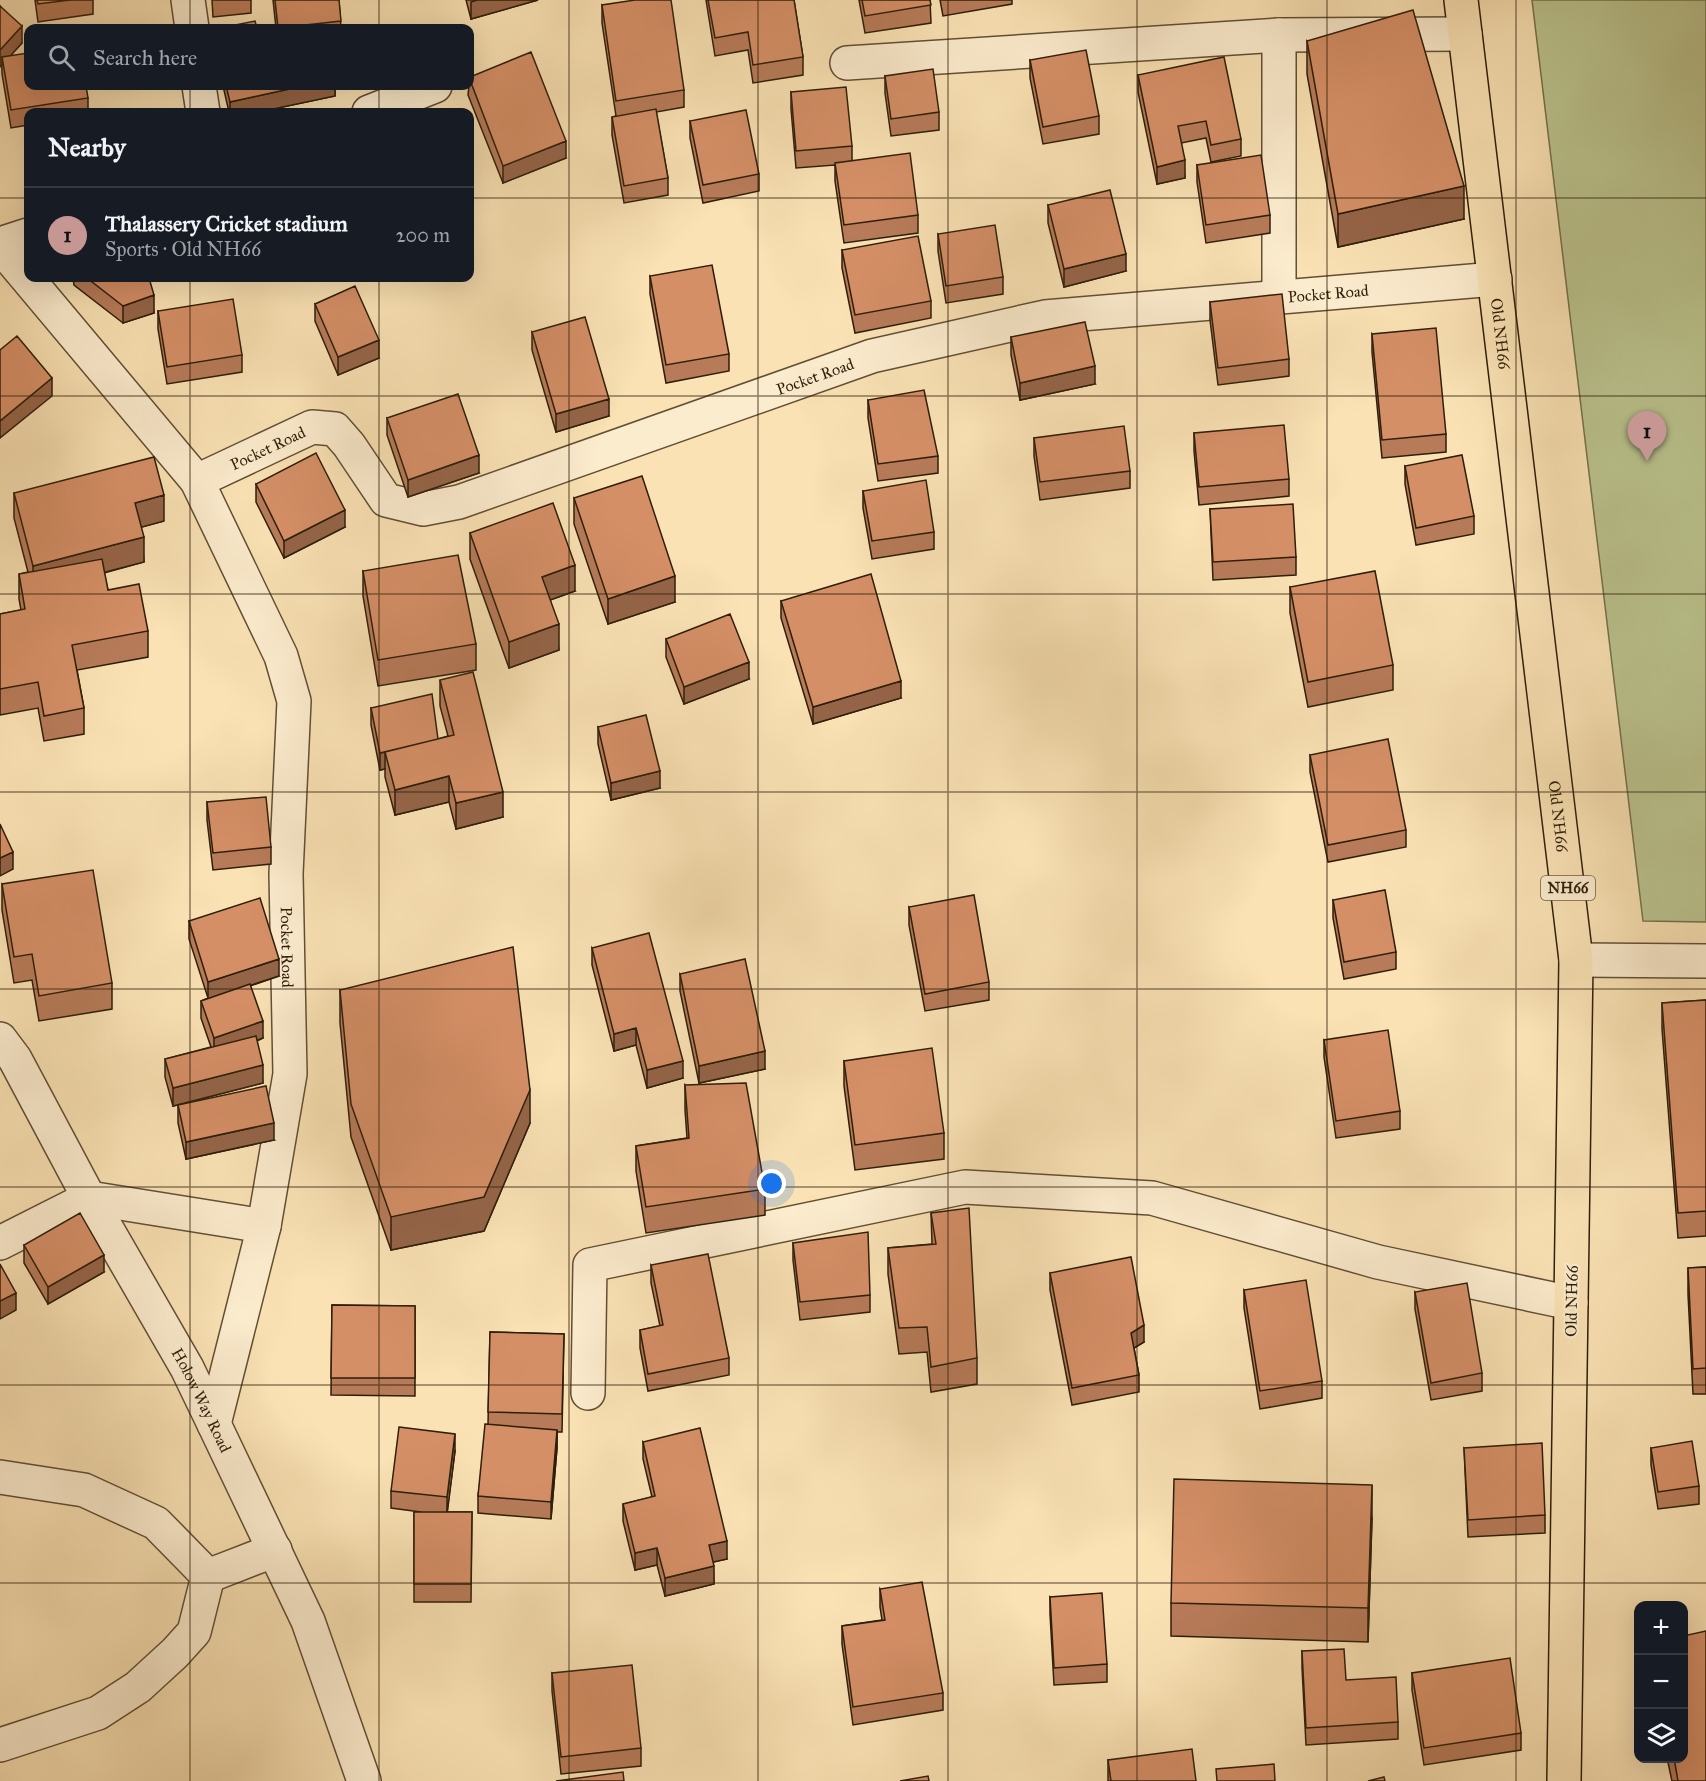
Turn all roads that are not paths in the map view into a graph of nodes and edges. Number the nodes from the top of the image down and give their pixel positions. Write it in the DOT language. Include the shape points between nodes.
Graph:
graph roads {
  1 [pos="188,0"];
  2 [pos="1461,0"];
  3 [pos="191,24"];
  4 [pos="1465,34"];
  5 [pos="1279,35"];
  6 [pos="847,63"];
  7 [pos="200,90"];
  8 [pos="425,90"];
  9 [pos="203,108"];
  10 [pos="379,108"];
  11 [pos="24,236"];
  12 [pos="0,245"];
  13 [pos="24,274"];
  14 [pos="1495,279"];
  15 [pos="31,282"];
  16 [pos="1279,296"];
  17 [pos="197,481"];
  18 [pos="1576,960"];
  19 [pos="1706,961"];
  20 [pos="0,1040"];
  21 [pos="89,1198"];
  22 [pos="264,1226"];
  23 [pos="0,1243"];
  24 [pos="1571,1303"];
  25 [pos="588,1393"];
  26 [pos="214,1424"];
  27 [pos="0,1477"];
  28 [pos="274,1550"];
  29 [pos="208,1576"];
  30 [pos="0,1745"];
  31 [pos="364,1781"];
  32 [pos="1564,1781"];
  1 -- 3 [label="street"];
  2 -- 4 [label="main road, Old NH66 / NH66"];
  4 -- 5 [label="street"];
  4 -- 14 [label="main road, Old NH66 / NH66"];
  5 -- 6 [label="street"];
  5 -- 16 [label="street"];
  7 -- 9 [label="street"];
  8 -- 10 [label="street"];
  11 -- 12 [label="street"];
  12 -- 13 [label="street, Pocket Road"];
  14 -- 16 [label="street, Pocket Road"];
  14 -- 18 [label="main road, Old NH66 / NH66"];
  15 -- 17 [label="street, Pocket Road"];
  16 -- 17 [label="street, Pocket Road" via="1045,317 872,356 459,502 423,509 386,500 335,429 312,427"];
  17 -- 22 [label="street, Pocket Road" via="281,656 294,701 286,874 290,1074"];
  18 -- 19 [label="street"];
  18 -- 24 [label="main road, Old NH66 / NH66"];
  20 -- 21 [label="street, Holow Way Road" via="15,1059"];
  21 -- 22 [label="street"];
  21 -- 23 [label="street"];
  21 -- 26 [label="street, Holow Way Road" via="187,1368"];
  22 -- 26 [label="street, Pocket Road"];
  24 -- 25 [label="street" via="1378,1262 1152,1198 964,1187 590,1265"];
  24 -- 32 [label="main road, Old NH66 / NH66"];
  26 -- 28 [label="street, Holow Way Road"];
  27 -- 29 [label="street" via="84,1490 156,1523"];
  28 -- 29 [label="street"];
  28 -- 31 [label="street, Holow Way Road" via="308,1621"];
  29 -- 30 [label="street" via="194,1632 138,1687 98,1713"];
}
